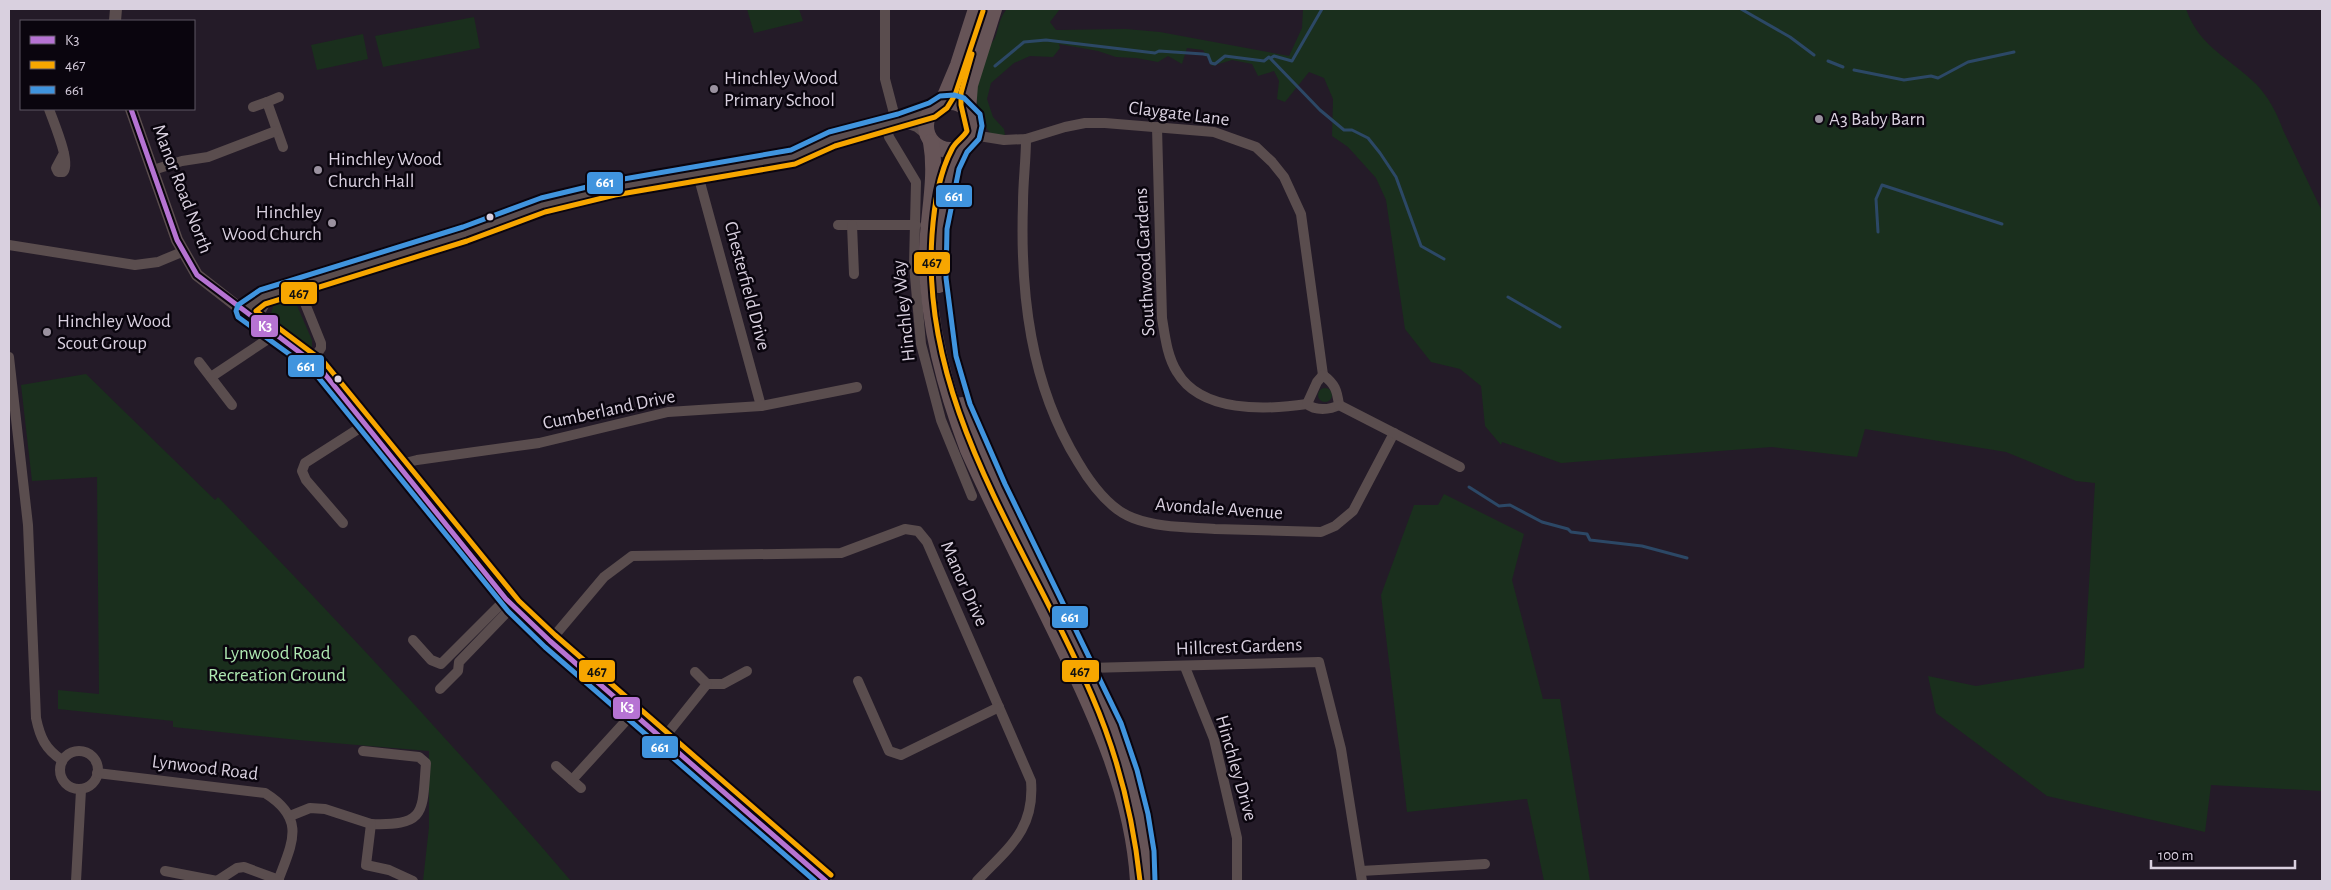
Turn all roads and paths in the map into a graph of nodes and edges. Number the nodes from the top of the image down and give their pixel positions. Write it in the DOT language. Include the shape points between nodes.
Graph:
graph roads {
  1 [pos="886,9"];
  2 [pos="976,9"];
  3 [pos="981,9"];
  4 [pos="994,9"];
  5 [pos="966,42"];
  6 [pos="279,97"];
  7 [pos="267,102"];
  8 [pos="253,107"];
  9 [pos="937,107"];
  10 [pos="49,110"];
  11 [pos="131,110"];
  12 [pos="968,110"];
  13 [pos="894,122"];
  14 [pos="1157,127"];
  15 [pos="276,131"];
  16 [pos="973,135"];
  17 [pos="929,138"];
  18 [pos="1026,139"];
  19 [pos="283,147"];
  20 [pos="961,148"];
  21 [pos="64,153"];
  22 [pos="153,170"];
  23 [pos="698,175"];
  24 [pos="838,225"];
  25 [pos="852,225"];
  26 [pos="916,225"];
  27 [pos="9,246"];
  28 [pos="182,252"];
  29 [pos="854,274"];
  30 [pos="298,286"];
  31 [pos="270,295"];
  32 [pos="243,311"];
  33 [pos="255,321"];
  34 [pos="274,335"];
  35 [pos="9,357"];
  36 [pos="312,361"];
  37 [pos="198,362"];
  38 [pos="1323,375"];
  39 [pos="211,377"];
  40 [pos="857,387"];
  41 [pos="1307,404"];
  42 [pos="232,405"];
  43 [pos="1339,405"];
  44 [pos="761,406"];
  45 [pos="366,424"];
  46 [pos="1394,433"];
  47 [pos="400,467"];
  48 [pos="1460,467"];
  49 [pos="972,496"];
  50 [pos="344,523"];
  51 [pos="510,602"];
  52 [pos="413,640"];
  53 [pos="550,641"];
  54 [pos="1185,667"];
  55 [pos="1088,668"];
  56 [pos="747,670"];
  57 [pos="696,672"];
  58 [pos="858,681"];
  59 [pos="707,684"];
  60 [pos="440,689"];
  61 [pos="999,707"];
  62 [pos="633,713"];
  63 [pos="663,740"];
  64 [pos="363,751"];
  65 [pos="62,760"];
  66 [pos="556,766"];
  67 [pos="97,773"];
  68 [pos="572,780"];
  69 [pos="581,788"];
  70 [pos="80,790"];
  71 [pos="290,816"];
  72 [pos="371,824"];
  73 [pos="355,864"];
  74 [pos="1485,864"];
  75 [pos="366,865"];
  76 [pos="165,871"];
  77 [pos="1362,876"];
  78 [pos="76,881"];
  79 [pos="217,881"];
  80 [pos="278,881"];
  81 [pos="413,881"];
  82 [pos="826,881"];
  83 [pos="978,881"];
  84 [pos="1138,881"];
  85 [pos="1148,881"];
  86 [pos="1237,881"];
  1 -- 13 [label="street, Hinchley Way" via="885,79"];
  2 -- 5 [label="highway"];
  3 -- 5 [label="street"];
  4 -- 12 [label="highway" via="970,85"];
  5 -- 9 [label="highway" via="948,92"];
  6 -- 7 [label="street"];
  7 -- 8 [label="street"];
  7 -- 15 [label="street"];
  9 -- 12 [label="highway" via="953,102"];
  9 -- 13 [label="street"];
  9 -- 17 [label="highway" via="926,121"];
  10 -- 21 [label="street"];
  11 -- 22 [label="street, Manor Road North"];
  12 -- 16 [label="highway" via="974,118"];
  13 -- 17 [label="street" via="916,127"];
  13 -- 23 [label="street" via="832,139 793,157"];
  13 -- 26 [label="street, Hinchley Way" via="889,137 916,182"];
  14 -- 18 [label="street, Claygate Lane" via="1086,123"];
  14 -- 38 [label="street, Claygate Lane" via="1226,135 1256,148 1284,177 1301,214 1305,232"];
  14 -- 41 [label="street, Southwood Gardens" via="1162,318 1166,344 1177,373 1188,387 1206,399 1226,404 1283,407"];
  15 -- 19 [label="street"];
  15 -- 22 [label="street" via="208,157 182,160"];
  16 -- 18 [label="street, Claygate Lane" via="1004,140"];
  16 -- 20 [label="highway"];
  17 -- 20 [label="highway" via="943,150"];
  17 -- 84 [label="highway" via="933,169 927,259 929,298 938,355 953,411 968,450 1085,693 1108,750 1128,815"];
  18 -- 46 [label="street, Avondale Avenue" via="1023,273 1028,325 1040,376 1064,439 1093,484 1113,505 1130,517 1150,524 1321,532 1335,526 1353,511"];
  20 -- 55 [label="highway" via="952,167 940,228 938,278 949,358 963,407 983,452"];
  22 -- 28 [label="street, Manor Road North"];
  23 -- 30 [label="street" via="613,188 543,205 465,234"];
  23 -- 44 [label="street, Chesterfield Drive"];
  24 -- 25 [label="street"];
  25 -- 26 [label="street"];
  25 -- 29 [label="street"];
  26 -- 49 [label="street, Hinchley Way" via="914,265 921,344 941,420"];
  27 -- 28 [label="street" via="135,265 158,262"];
  28 -- 32 [label="street, Manor Road North" via="197,275"];
  30 -- 31 [label="street"];
  30 -- 36 [label="street" via="321,343"];
  31 -- 32 [label="street"];
  31 -- 33 [label="street"];
  32 -- 33 [label="street, Manor Road North"];
  33 -- 34 [label="street, Manor Road North"];
  34 -- 36 [label="street, Manor Road North"];
  34 -- 39 [label="street"];
  35 -- 65 [label="street" via="28,525 36,718 43,742 52,754"];
  36 -- 45 [label="street, Manor Road North"];
  37 -- 39 [label="street"];
  38 -- 41 [label="street"];
  38 -- 43 [label="street, Claygate Lane" via="1333,383"];
  39 -- 42 [label="street"];
  40 -- 44 [label="street, Cumberland Drive"];
  41 -- 43 [label="street" via="1313,408 1328,409"];
  43 -- 46 [label="street"];
  44 -- 47 [label="street, Cumberland Drive" via="668,412 539,443 417,460"];
  45 -- 47 [label="street, Manor Road North"];
  45 -- 50 [label="street" via="305,463 302,471 306,480"];
  46 -- 48 [label="street"];
  47 -- 51 [label="street, Manor Road North"];
  51 -- 52 [label="street" via="441,664 431,660"];
  51 -- 53 [label="street, Manor Road North"];
  51 -- 60 [label="street" via="459,662 458,671"];
  53 -- 61 [label="street, Manor Drive" via="604,576 632,556 841,553 905,529 918,531 928,542"];
  53 -- 62 [label="street, Manor Road North"];
  54 -- 55 [label="street, Hillcrest Gardens"];
  54 -- 77 [label="street, Hillcrest Gardens" via="1318,662 1341,749"];
  54 -- 86 [label="street, Hinchley Drive" via="1216,748 1237,838"];
  55 -- 85 [label="highway" via="1130,772 1147,852"];
  56 -- 59 [label="street" via="723,684"];
  57 -- 59 [label="street"];
  58 -- 61 [label="street" via="889,751 901,755"];
  59 -- 63 [label="street"];
  61 -- 83 [label="street, Manor Drive" via="1031,781 1033,800 1028,819 1018,837"];
  62 -- 63 [label="street, Manor Road North"];
  62 -- 68 [label="street"];
  63 -- 82 [label="street, Manor Road North"];
  64 -- 72 [label="street" via="419,757 426,763 422,808 414,819 396,825"];
  65 -- 67 [label="street" via="73,752 85,752 94,758"];
  65 -- 70 [label="street" via="60,768 64,781"];
  66 -- 68 [label="street"];
  67 -- 70 [label="street" via="91,784"];
  67 -- 71 [label="street, Lynwood Road" via="265,793 280,802"];
  68 -- 69 [label="street"];
  70 -- 78 [label="street"];
  71 -- 72 [label="street" via="310,808 325,809"];
  71 -- 80 [label="street" via="294,836"];
  72 -- 75 [label="street"];
  73 -- 75 [label="street"];
  74 -- 77 [label="street"];
  75 -- 81 [label="street" via="389,870"];
  76 -- 79 [label="street"];
  79 -- 80 [label="street" via="244,867"];
}
